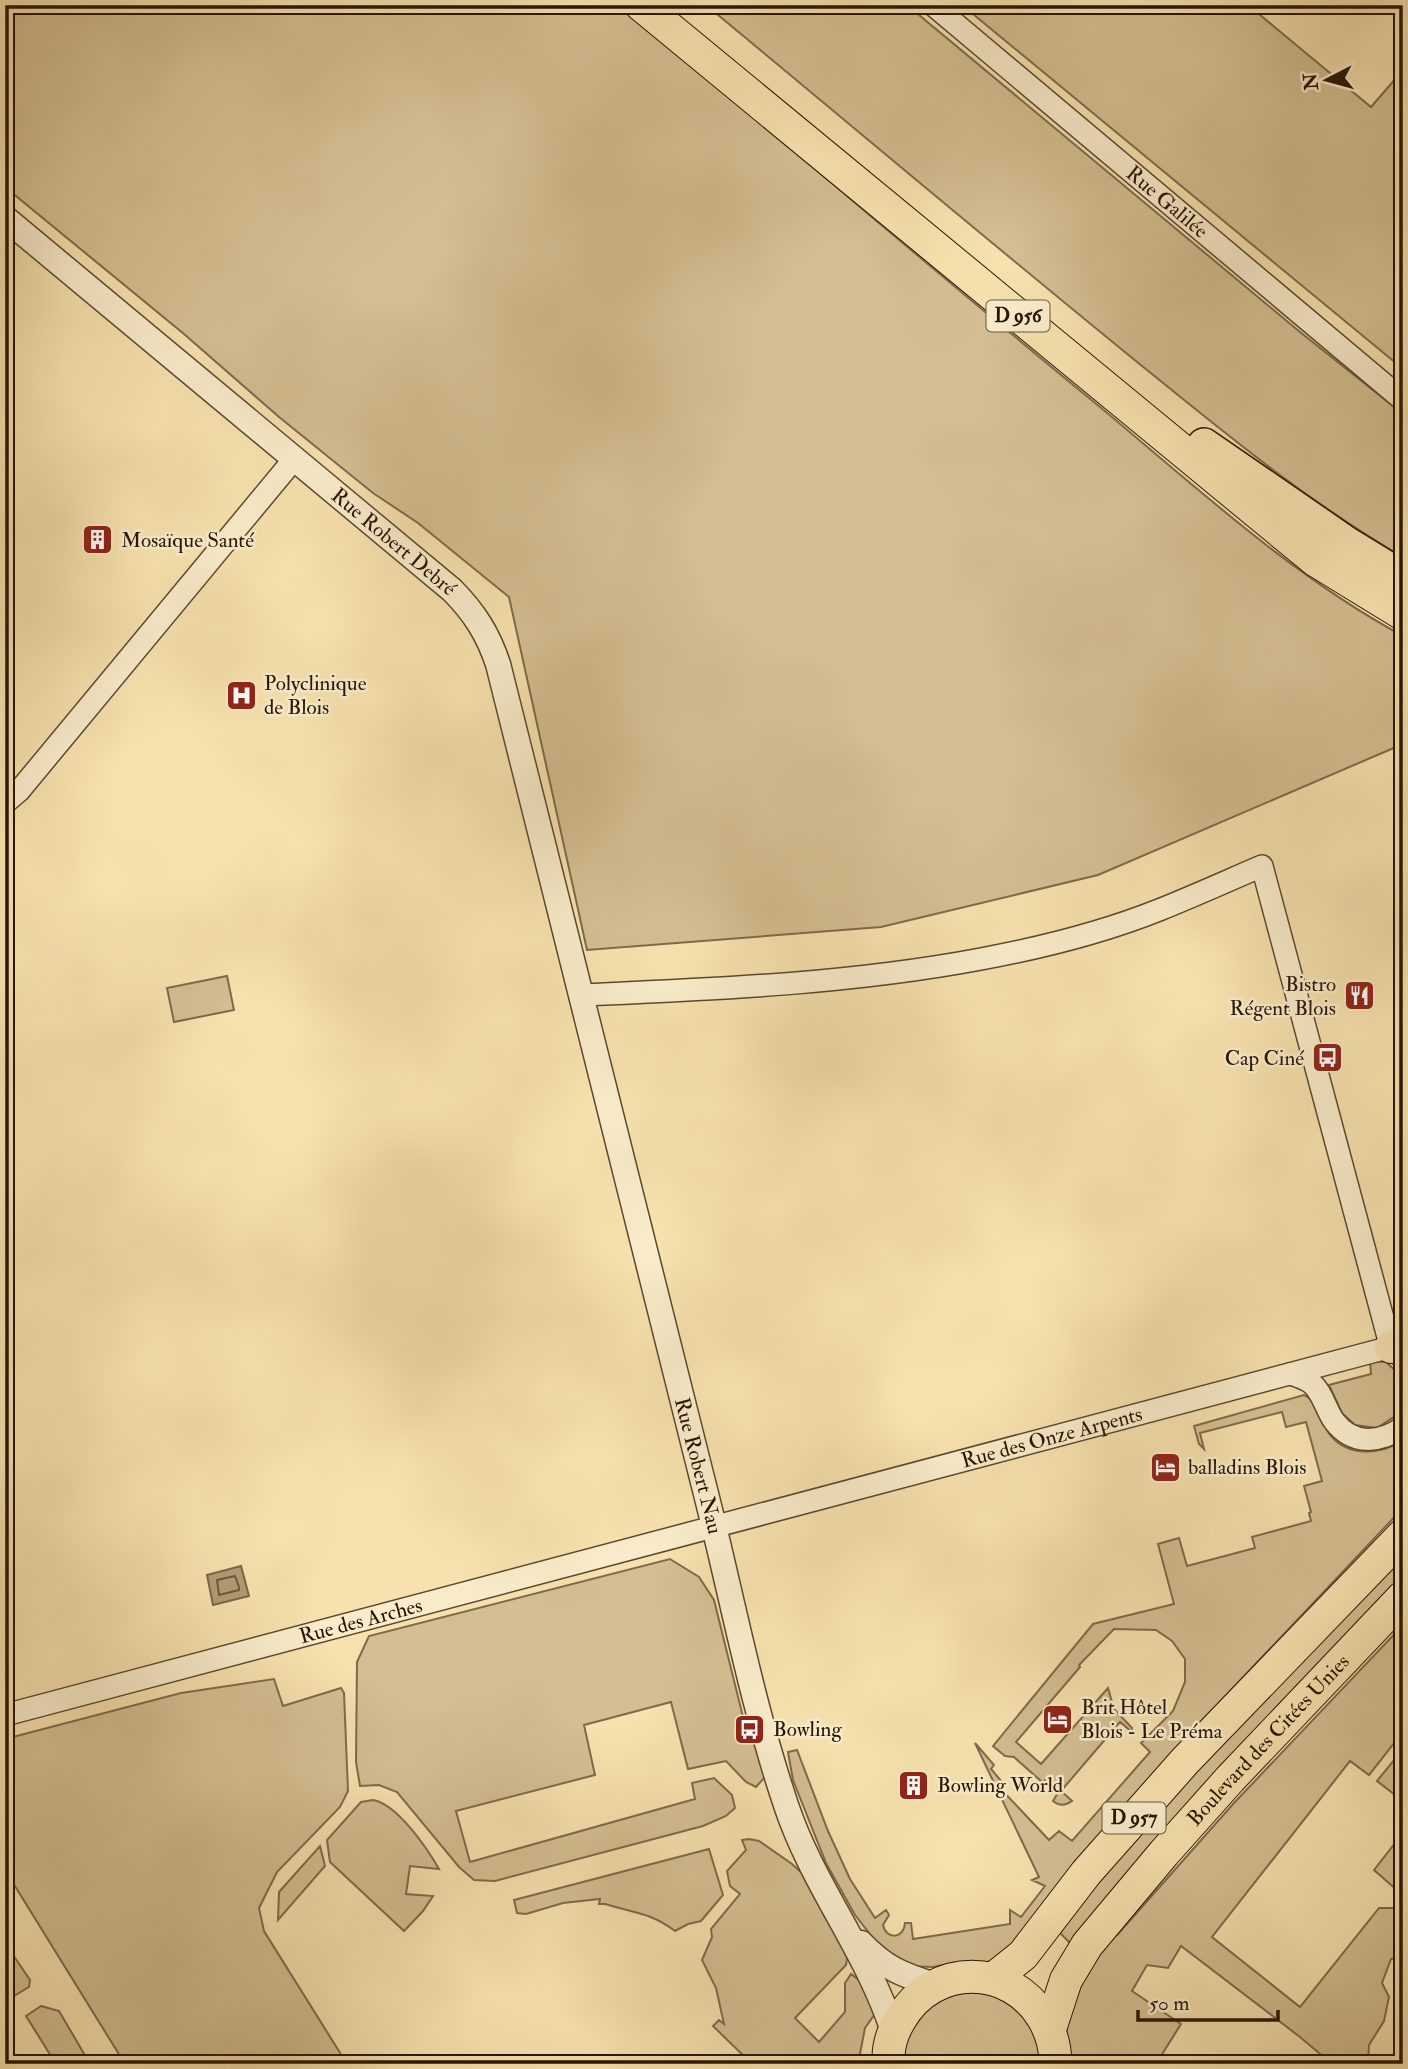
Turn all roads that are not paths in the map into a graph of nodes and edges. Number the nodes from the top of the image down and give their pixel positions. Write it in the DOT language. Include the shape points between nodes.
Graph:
graph roads {
  1 [pos="641,5"];
  2 [pos="672,5"];
  3 [pos="933,5"];
  4 [pos="5,218"];
  5 [pos="1403,400"];
  6 [pos="1204,445"];
  7 [pos="295,458"];
  8 [pos="1403,578"];
  9 [pos="1403,596"];
  10 [pos="1403,614"];
  11 [pos="5,803"];
  12 [pos="581,995"];
  13 [pos="1399,1349"];
  14 [pos="1291,1374"];
  15 [pos="1403,1427"];
  16 [pos="714,1526"];
  17 [pos="1403,1535"];
  18 [pos="1403,1597"];
  19 [pos="5,1715"];
  20 [pos="845,1927"];
  21 [pos="993,1979"];
  22 [pos="935,1985"];
  23 [pos="1049,2029"];
  24 [pos="893,2031"];
  25 [pos="888,2064"];
  26 [pos="1055,2064"];
  1 -- 10 [label="main road, D 956" via="1315,560"];
  2 -- 6 [label="main road, D 956"];
  3 -- 5 [label="street, Rue Galilée"];
  4 -- 7 [label="street, Rue Robert Debré"];
  6 -- 8 [label="highway, D 956"];
  6 -- 9 [label="main road, D 956" via="1297,525"];
  7 -- 11 [label="street"];
  7 -- 12 [label="street, Rue Robert Debré" via="452,590 481,624 498,664"];
  12 -- 13 [label="street" via="778,986 982,959 1158,911 1262,866"];
  12 -- 16 [label="street, Rue Robert Nau"];
  13 -- 14 [label="street, Rue des Onze Arpents"];
  14 -- 15 [label="street" via="1312,1383 1335,1423 1354,1437 1375,1441"];
  14 -- 16 [label="street, Rue des Onze Arpents"];
  16 -- 19 [label="street, Rue des Arches"];
  16 -- 20 [label="street, Rue Robert Nau" via="786,1807"];
  17 -- 21 [label="main road, Boulevard des Citées Unies / D 957" via="1185,1761 1086,1873 1023,1955"];
  18 -- 23 [label="main road, Boulevard des Citées Unies / D 957" via="1230,1779 1087,1945 1066,1980"];
  20 -- 22 [label="street, Rue Robert Nau" via="888,1968"];
  20 -- 24 [label="street, Rue Robert Nau" via="883,1999"];
  21 -- 22 [label="main road" via="963,1977"];
  21 -- 23 [label="main road" via="1035,2005"];
  22 -- 24 [label="main road" via="909,2004"];
  23 -- 26 [label="main road"];
  24 -- 25 [label="main road"];
}
